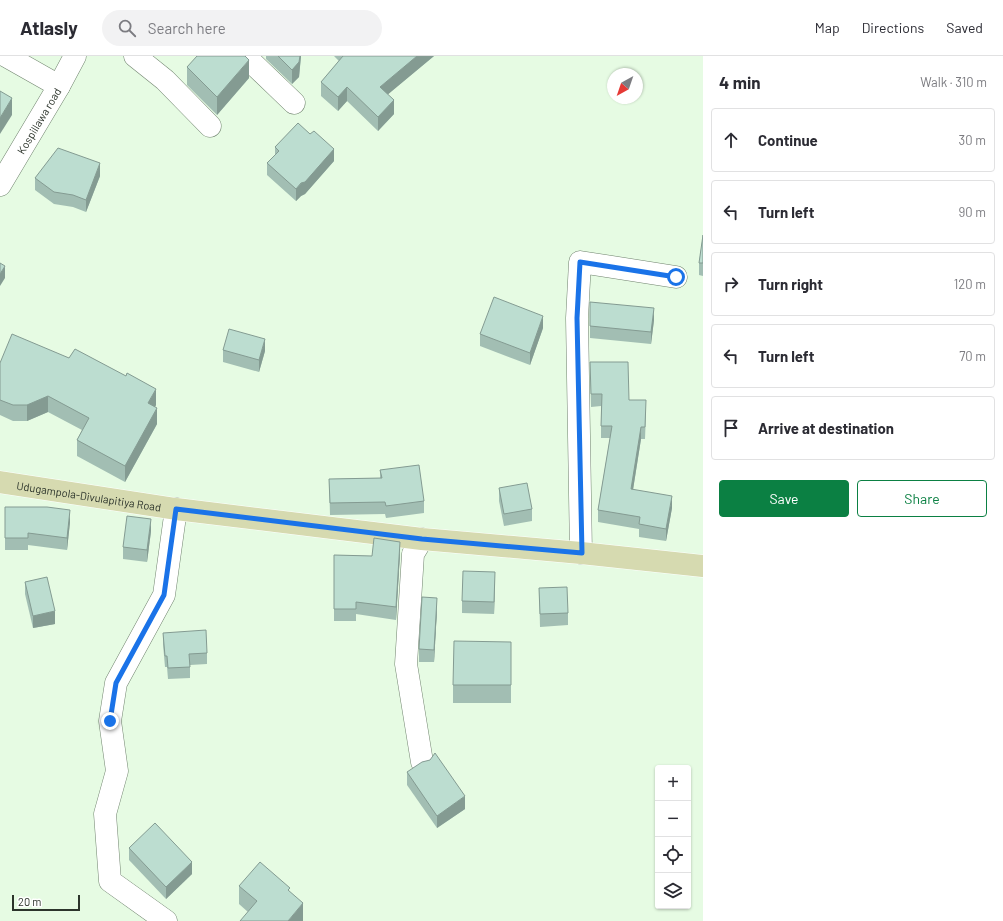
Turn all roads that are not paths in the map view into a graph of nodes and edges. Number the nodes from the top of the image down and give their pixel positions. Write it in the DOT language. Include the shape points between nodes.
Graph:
graph roads {
  1 [pos="6,56"];
  2 [pos="75,56"];
  3 [pos="135,56"];
  4 [pos="245,56"];
  5 [pos="59,86"];
  6 [pos="294,103"];
  7 [pos="210,126"];
  8 [pos="0,185"];
  9 [pos="676,277"];
  10 [pos="0,482"];
  11 [pos="176,509"];
  12 [pos="422,539"];
  13 [pos="582,553"];
  14 [pos="703,566"];
  15 [pos="422,762"];
  16 [pos="166,921"];
  1 -- 5 [label="street"];
  2 -- 5 [label="street, Kospillawa road"];
  3 -- 7 [label="street" via="165,80"];
  4 -- 6 [label="street"];
  5 -- 8 [label="street, Kospillawa road"];
  9 -- 13 [label="street" via="580,262 577,318"];
  10 -- 11 [label="main road, Udugampola-Divulapitiya Road"];
  11 -- 12 [label="main road, Udugampola-Divulapitiya Road"];
  11 -- 16 [label="street" via="164,595 116,683 110,721 116,771 105,814 110,881"];
  12 -- 13 [label="main road, Udugampola-Divulapitiya Road"];
  12 -- 15 [label="street" via="413,554 406,664"];
  13 -- 14 [label="main road, Udugampola-Divulapitiya Road"];
}
